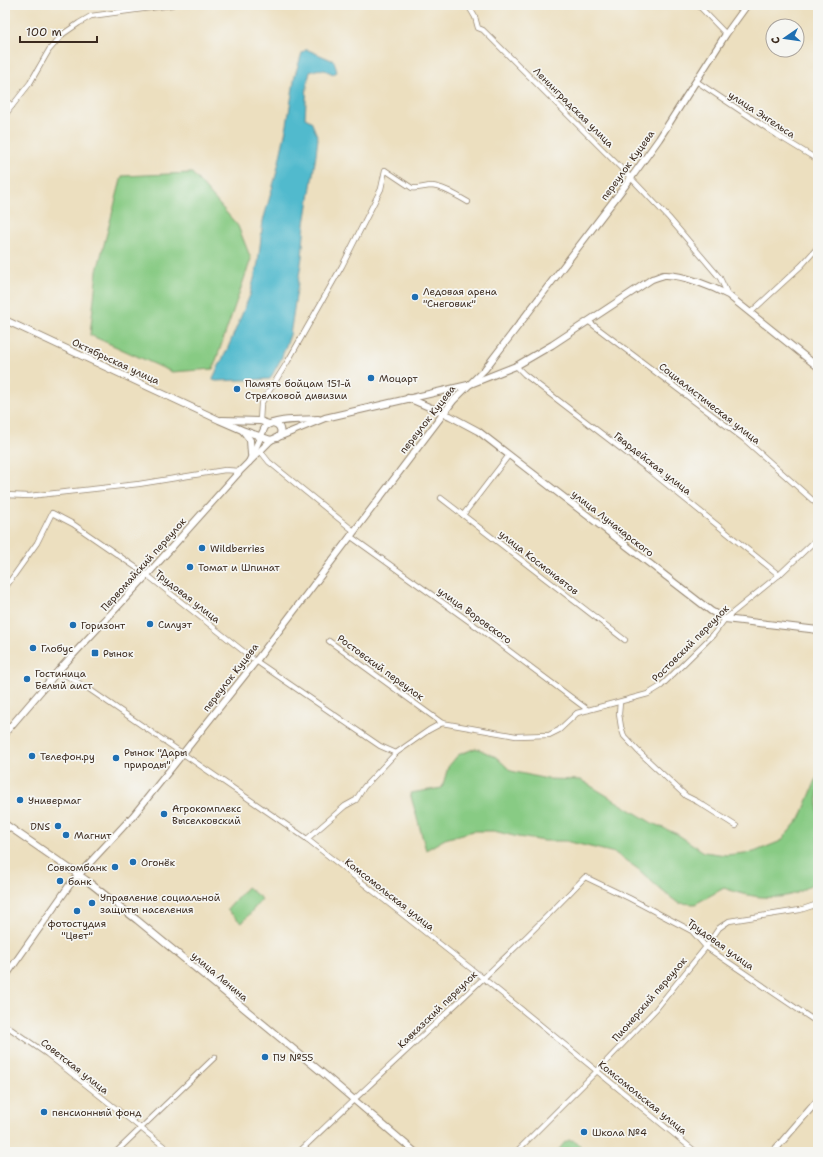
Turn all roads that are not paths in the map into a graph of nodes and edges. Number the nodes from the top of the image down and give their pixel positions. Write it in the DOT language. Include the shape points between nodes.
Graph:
graph roads {
  1 [pos="172,5"];
  2 [pos="468,5"];
  3 [pos="698,5"];
  4 [pos="747,5"];
  5 [pos="726,34"];
  6 [pos="696,81"];
  7 [pos="5,99"];
  8 [pos="12,106"];
  9 [pos="5,115"];
  10 [pos="818,160"];
  11 [pos="631,178"];
  12 [pos="468,202"];
  13 [pos="818,247"];
  14 [pos="678,276"];
  15 [pos="728,295"];
  16 [pos="750,313"];
  17 [pos="5,320"];
  18 [pos="588,321"];
  19 [pos="516,366"];
  20 [pos="818,367"];
  21 [pos="468,385"];
  22 [pos="408,398"];
  23 [pos="444,414"];
  24 [pos="325,418"];
  25 [pos="219,420"];
  26 [pos="260,421"];
  27 [pos="270,423"];
  28 [pos="242,430"];
  29 [pos="269,438"];
  30 [pos="261,452"];
  31 [pos="251,454"];
  32 [pos="509,455"];
  33 [pos="248,463"];
  34 [pos="240,471"];
  35 [pos="5,495"];
  36 [pos="441,498"];
  37 [pos="818,505"];
  38 [pos="463,515"];
  39 [pos="354,531"];
  40 [pos="350,536"];
  41 [pos="818,538"];
  42 [pos="147,575"];
  43 [pos="779,575"];
  44 [pos="5,588"];
  45 [pos="725,619"];
  46 [pos="818,630"];
  47 [pos="625,640"];
  48 [pos="329,641"];
  49 [pos="254,659"];
  50 [pos="58,671"];
  51 [pos="620,702"];
  52 [pos="588,710"];
  53 [pos="442,722"];
  54 [pos="5,733"];
  55 [pos="396,752"];
  56 [pos="182,753"];
  57 [pos="5,824"];
  58 [pos="736,826"];
  59 [pos="307,840"];
  60 [pos="78,875"];
  61 [pos="585,878"];
  62 [pos="818,904"];
  63 [pos="706,947"];
  64 [pos="5,977"];
  65 [pos="483,978"];
  66 [pos="818,1023"];
  67 [pos="5,1025"];
  68 [pos="215,1057"];
  69 [pos="598,1071"];
  70 [pos="353,1100"];
  71 [pos="818,1100"];
  72 [pos="141,1128"];
  73 [pos="116,1152"];
  74 [pos="171,1152"];
  75 [pos="299,1152"];
  76 [pos="415,1152"];
  77 [pos="516,1152"];
  78 [pos="696,1152"];
  79 [pos="773,1152"];
  1 -- 8 [label="street" via="91,16 79,23 63,34 49,50 30,83"];
  2 -- 11 [label="street, Ленинградская улица" via="478,28 483,30"];
  3 -- 5 [label="street"];
  4 -- 5 [label="street, переулок Куцева"];
  5 -- 6 [label="street, переулок Куцева"];
  6 -- 10 [label="street, улица Энгельса"];
  6 -- 11 [label="street, переулок Куцева"];
  7 -- 8 [label="street"];
  8 -- 9 [label="street"];
  11 -- 15 [label="street, Ленинградская улица" via="704,258 720,278"];
  11 -- 21 [label="street, переулок Куцева" via="485,369"];
  12 -- 26 [label="street" via="443,189 431,186 412,188 385,170 381,189 342,266 288,362 261,404"];
  13 -- 16 [label="street" via="802,266"];
  14 -- 15 [label="street, Ленинградская улица"];
  14 -- 18 [label="street, переулок Куцева" via="664,275 652,279"];
  15 -- 16 [label="street, Ленинградская улица"];
  16 -- 20 [label="street, Ленинградская улица"];
  17 -- 25 [label="street, Октябрьская улица"];
  18 -- 19 [label="street, переулок Куцева"];
  18 -- 37 [label="street, Социалистическая улица" via="744,439"];
  19 -- 21 [label="street, переулок Куцева"];
  19 -- 43 [label="street, Гвардейская улица"];
  21 -- 22 [label="street, Первомайский переулок"];
  21 -- 23 [label="street, переулок Куцева"];
  22 -- 23 [label="street, улица Луначарского"];
  22 -- 24 [label="street, Первомайский переулок"];
  23 -- 32 [label="street, улица Луначарского" via="478,431"];
  23 -- 39 [label="street, переулок Куцева"];
  24 -- 27 [label="street, Первомайский переулок"];
  24 -- 29 [label="street, Первомайский переулок"];
  25 -- 26 [label="street, Октябрьская улица"];
  25 -- 28 [label="street, Октябрьская улица"];
  26 -- 27 [label="street, Октябрьская улица"];
  27 -- 29 [label="street, Первомайский переулок" via="264,429"];
  27 -- 29 [label="street" via="277,424 280,434"];
  28 -- 29 [label="street, Октябрьская улица"];
  28 -- 31 [label="street" via="250,440"];
  29 -- 30 [label="street, Первомайский переулок"];
  29 -- 31 [label="street, Первомайский переулок"];
  30 -- 33 [label="street, Первомайский переулок"];
  30 -- 39 [label="street" via="268,462"];
  31 -- 33 [label="street, Первомайский переулок"];
  32 -- 38 [label="street"];
  32 -- 45 [label="street, улица Луначарского" via="711,611"];
  33 -- 34 [label="street, Первомайский переулок"];
  34 -- 35 [label="street" via="225,470 139,484 29,496"];
  34 -- 42 [label="street, Первомайский переулок"];
  36 -- 38 [label="street, улица Космонавтов"];
  38 -- 47 [label="street, улица Космонавтов"];
  39 -- 40 [label="street, переулок Куцева"];
  40 -- 49 [label="street, переулок Куцева"];
  40 -- 52 [label="street, улица Воровского" via="478,627"];
  41 -- 43 [label="street, Ростовский переулок"];
  42 -- 44 [label="street, Трудовая улица" via="73,524 52,513 37,543"];
  42 -- 49 [label="street, Трудовая улица"];
  42 -- 50 [label="street, Первомайский переулок"];
  43 -- 45 [label="street, Ростовский переулок"];
  45 -- 46 [label="street, улица Луначарского"];
  45 -- 51 [label="street, Ростовский переулок" via="714,635 661,686 648,694"];
  48 -- 53 [label="street, Ростовский переулок"];
  49 -- 55 [label="street, Трудовая улица" via="380,746"];
  49 -- 56 [label="street, переулок Куцева"];
  50 -- 54 [label="street, Первомайский переулок"];
  50 -- 56 [label="street, Комсомольская улица" via="86,687"];
  51 -- 52 [label="street, Ростовский переулок"];
  51 -- 58 [label="street" via="619,714 624,736 638,751 686,796"];
  52 -- 53 [label="street, Ростовский переулок" via="577,713 559,730 549,735 516,736"];
  53 -- 55 [label="street"];
  55 -- 59 [label="street" via="364,787 356,800 345,806"];
  56 -- 59 [label="street, Комсомольская улица"];
  56 -- 60 [label="street, переулок Куцева" via="133,816"];
  57 -- 60 [label="street, улица Ленина"];
  59 -- 65 [label="street, Комсомольская улица"];
  60 -- 64 [label="street, переулок Куцева"];
  60 -- 70 [label="street, улица Ленина" via="166,943"];
  61 -- 63 [label="street, Трудовая улица" via="692,931"];
  61 -- 65 [label="street, Кавказский переулок"];
  62 -- 63 [label="street, Пионерский переулок" via="800,910 729,921 719,928"];
  63 -- 66 [label="street, Трудовая улица"];
  63 -- 69 [label="street, Пионерский переулок" via="656,1009"];
  65 -- 69 [label="street, Комсомольская улица"];
  65 -- 70 [label="street, Кавказский переулок"];
  67 -- 72 [label="street, Советская улица" via="47,1054"];
  68 -- 72 [label="street"];
  69 -- 77 [label="street, Пионерский переулок"];
  69 -- 78 [label="street, Комсомольская улица"];
  70 -- 75 [label="street, Кавказский переулок"];
  70 -- 76 [label="street, улица Ленина"];
  71 -- 79 [label="street"];
  72 -- 73 [label="street"];
  72 -- 74 [label="street, Советская улица"];
}
